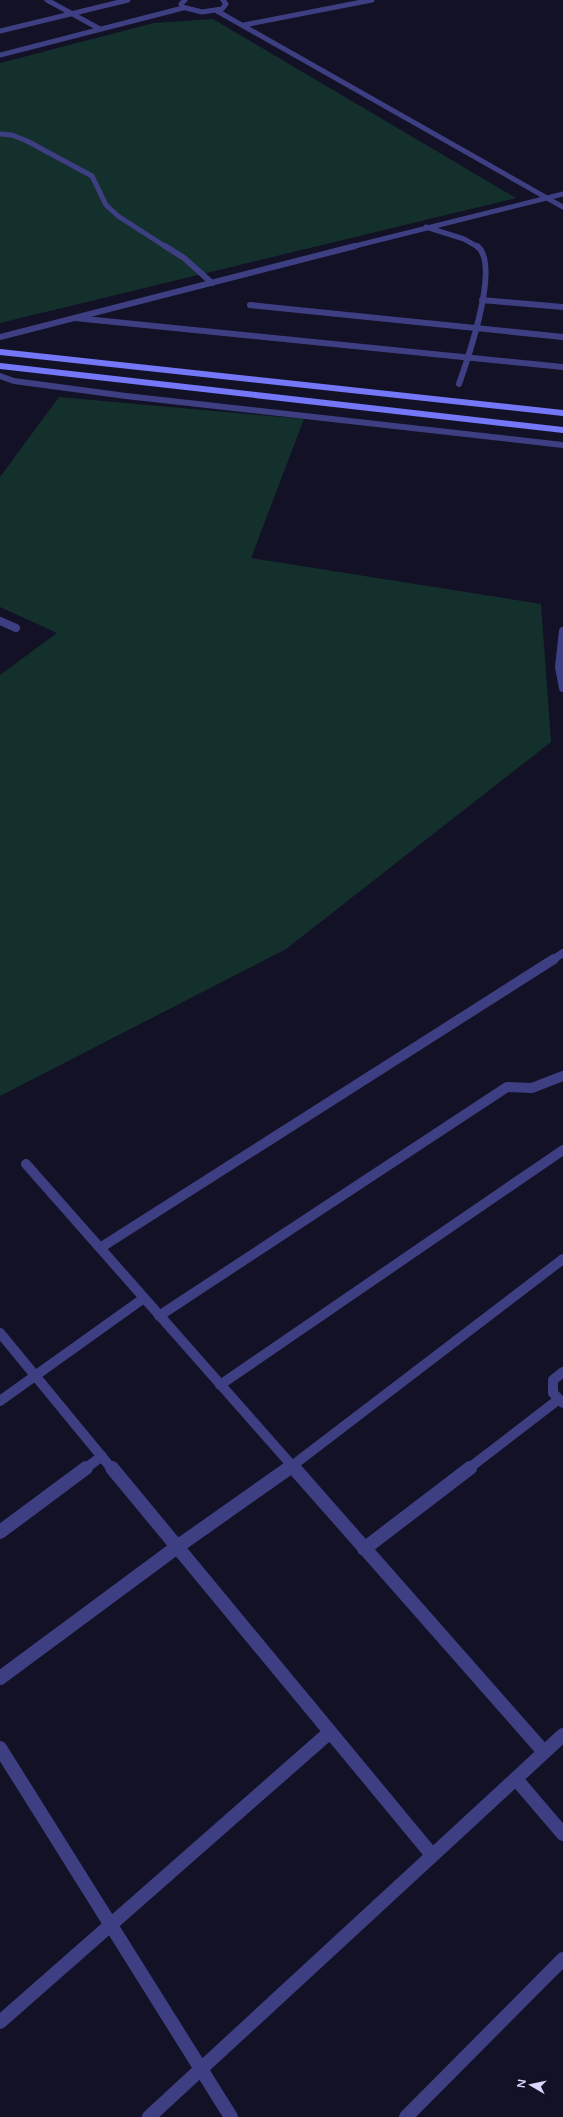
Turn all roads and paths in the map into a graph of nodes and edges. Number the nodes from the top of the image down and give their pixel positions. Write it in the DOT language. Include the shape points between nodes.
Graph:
graph roads {
  1 [pos="47,0"];
  2 [pos="128,0"];
  3 [pos="176,0"];
  4 [pos="224,0"];
  5 [pos="232,0"];
  6 [pos="372,0"];
  7 [pos="184,1"];
  8 [pos="183,8"];
  9 [pos="217,11"];
  10 [pos="72,14"];
  11 [pos="244,25"];
  12 [pos="100,29"];
  13 [pos="0,31"];
  14 [pos="0,55"];
  15 [pos="0,134"];
  16 [pos="563,194"];
  17 [pos="547,198"];
  18 [pos="563,207"];
  19 [pos="426,227"];
  20 [pos="212,282"];
  21 [pos="482,300"];
  22 [pos="250,305"];
  23 [pos="563,307"];
  24 [pos="75,318"];
  25 [pos="476,329"];
  26 [pos="0,337"];
  27 [pos="563,337"];
  28 [pos="0,352"];
  29 [pos="468,356"];
  30 [pos="0,366"];
  31 [pos="563,367"];
  32 [pos="0,376"];
  33 [pos="459,384"];
  34 [pos="563,414"];
  35 [pos="563,430"];
  36 [pos="563,445"];
  37 [pos="0,621"];
  38 [pos="16,628"];
  39 [pos="563,631"];
  40 [pos="563,688"];
  41 [pos="563,953"];
  42 [pos="563,1076"];
  43 [pos="563,1150"];
  44 [pos="26,1164"];
  45 [pos="100,1248"];
  46 [pos="563,1259"];
  47 [pos="144,1298"];
  48 [pos="159,1316"];
  49 [pos="0,1333"];
  50 [pos="563,1372"];
  51 [pos="34,1375"];
  52 [pos="220,1385"];
  53 [pos="0,1401"];
  54 [pos="561,1401"];
  55 [pos="102,1456"];
  56 [pos="292,1466"];
  57 [pos="0,1532"];
  58 [pos="177,1547"];
  59 [pos="364,1549"];
  60 [pos="0,1678"];
  61 [pos="330,1732"];
  62 [pos="563,1734"];
  63 [pos="0,1748"];
  64 [pos="544,1752"];
  65 [pos="516,1779"];
  66 [pos="563,1834"];
  67 [pos="432,1855"];
  68 [pos="110,1926"];
  69 [pos="563,1959"];
  70 [pos="0,2022"];
  71 [pos="201,2070"];
  72 [pos="149,2117"];
  73 [pos="231,2117"];
  74 [pos="406,2117"];
  1 -- 10 [label="street"];
  2 -- 10 [label="street"];
  3 -- 7 [label="street"];
  4 -- 5 [label="street"];
  4 -- 9 [label="street" via="226,6"];
  6 -- 11 [label="street"];
  7 -- 8 [label="street" via="181,4"];
  8 -- 9 [label="street" via="202,12"];
  8 -- 12 [label="street"];
  9 -- 11 [label="street"];
  10 -- 12 [label="street"];
  10 -- 13 [label="street"];
  11 -- 17 [label="street"];
  12 -- 14 [label="street"];
  15 -- 20 [label="street" via="12,135 27,141 92,176 106,205 118,216 184,258"];
  16 -- 17 [label="street"];
  17 -- 18 [label="street"];
  17 -- 19 [label="street"];
  19 -- 20 [label="street"];
  19 -- 21 [label="street" via="483,250 488,262"];
  20 -- 24 [label="street"];
  21 -- 23 [label="street"];
  21 -- 25 [label="street"];
  22 -- 25 [label="street"];
  24 -- 26 [label="street"];
  24 -- 29 [label="street"];
  25 -- 27 [label="street"];
  25 -- 29 [label="street"];
  28 -- 34 [label="main road"];
  29 -- 31 [label="street"];
  29 -- 33 [label="street"];
  30 -- 35 [label="main road"];
  32 -- 36 [label="street" via="14,381 126,396"];
  37 -- 38 [label="street"];
  39 -- 40 [label="street" via="559,654 560,681"];
  41 -- 45 [label="street"];
  42 -- 48 [label="street" via="532,1088 507,1087"];
  43 -- 52 [label="street"];
  44 -- 45 [label="street"];
  45 -- 47 [label="street"];
  46 -- 56 [label="street"];
  47 -- 48 [label="street"];
  47 -- 51 [label="street"];
  48 -- 52 [label="street"];
  49 -- 51 [label="street"];
  50 -- 54 [label="street" via="553,1380 553,1393"];
  51 -- 53 [label="street"];
  51 -- 55 [label="street"];
  52 -- 56 [label="street"];
  54 -- 59 [label="street"];
  55 -- 57 [label="street"];
  55 -- 58 [label="street"];
  56 -- 58 [label="street"];
  56 -- 59 [label="street"];
  58 -- 60 [label="street"];
  58 -- 61 [label="street"];
  59 -- 64 [label="street"];
  61 -- 67 [label="street"];
  61 -- 68 [label="street"];
  62 -- 64 [label="street"];
  63 -- 68 [label="street"];
  64 -- 65 [label="street"];
  65 -- 66 [label="street"];
  65 -- 67 [label="street"];
  67 -- 71 [label="street"];
  68 -- 70 [label="street"];
  68 -- 71 [label="street"];
  69 -- 74 [label="street"];
  71 -- 72 [label="street"];
  71 -- 73 [label="street"];
}
